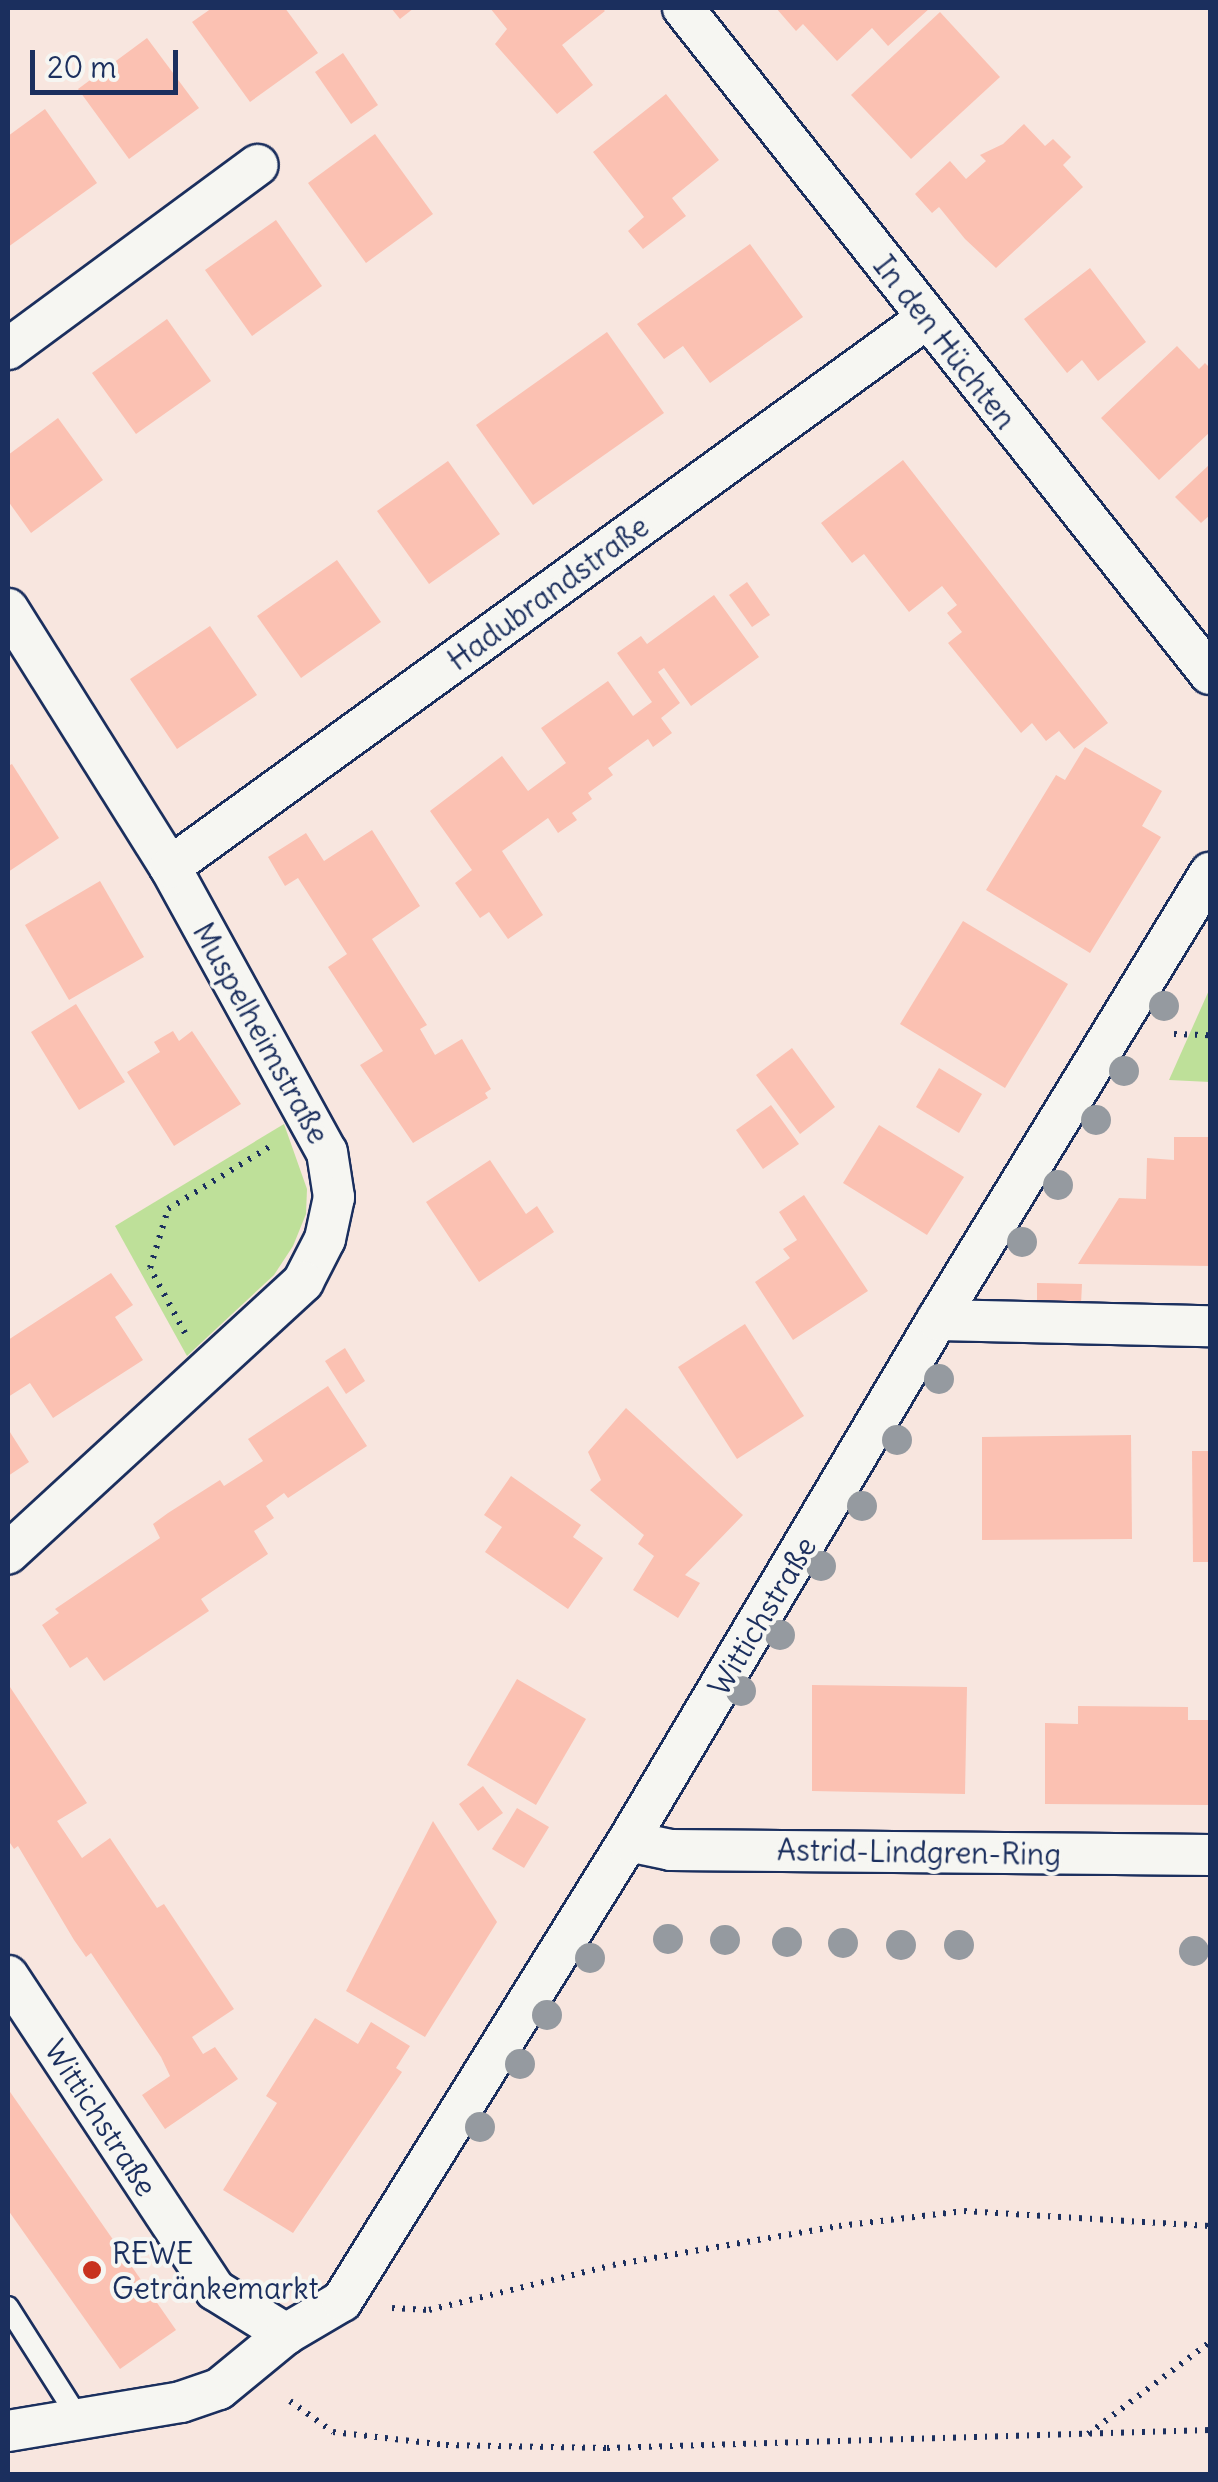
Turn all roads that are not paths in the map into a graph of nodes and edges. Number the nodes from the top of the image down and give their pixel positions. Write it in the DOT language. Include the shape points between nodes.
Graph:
graph roads {
  1 [pos="684,8"];
  2 [pos="258,165"];
  3 [pos="926,319"];
  4 [pos="8,348"];
  5 [pos="8,609"];
  6 [pos="1210,674"];
  7 [pos="170,868"];
  8 [pos="1210,873"];
  9 [pos="937,1320"];
  10 [pos="1210,1326"];
  11 [pos="8,1554"];
  12 [pos="628,1840"];
  13 [pos="1210,1855"];
  14 [pos="8,1976"];
  15 [pos="8,2307"];
  16 [pos="16,2333"];
  17 [pos="286,2334"];
  18 [pos="79,2419"];
  19 [pos="8,2431"];
  1 -- 3 [label="street, In den Hüchten"];
  2 -- 4 [label="street"];
  3 -- 6 [label="street, In den Hüchten"];
  3 -- 7 [label="street, Hadubrandstraße"];
  5 -- 7 [label="street, Muspelheimstraße"];
  7 -- 11 [label="street, Muspelheimstraße" via="327,1152 334,1197 304,1282"];
  8 -- 9 [label="street, Wittichstraße"];
  9 -- 10 [label="street"];
  9 -- 12 [label="street, Wittichstraße"];
  12 -- 13 [label="street, Astrid-Lindgren-Ring" via="671,1850"];
  12 -- 17 [label="street, Wittichstraße" via="342,2302"];
  14 -- 17 [label="street, Wittichstraße" via="215,2290"];
  15 -- 16 [label="lane"];
  16 -- 18 [label="lane"];
  17 -- 18 [label="street, Wittichstraße" via="219,2389"];
  18 -- 19 [label="street, Wittichstraße"];
}
